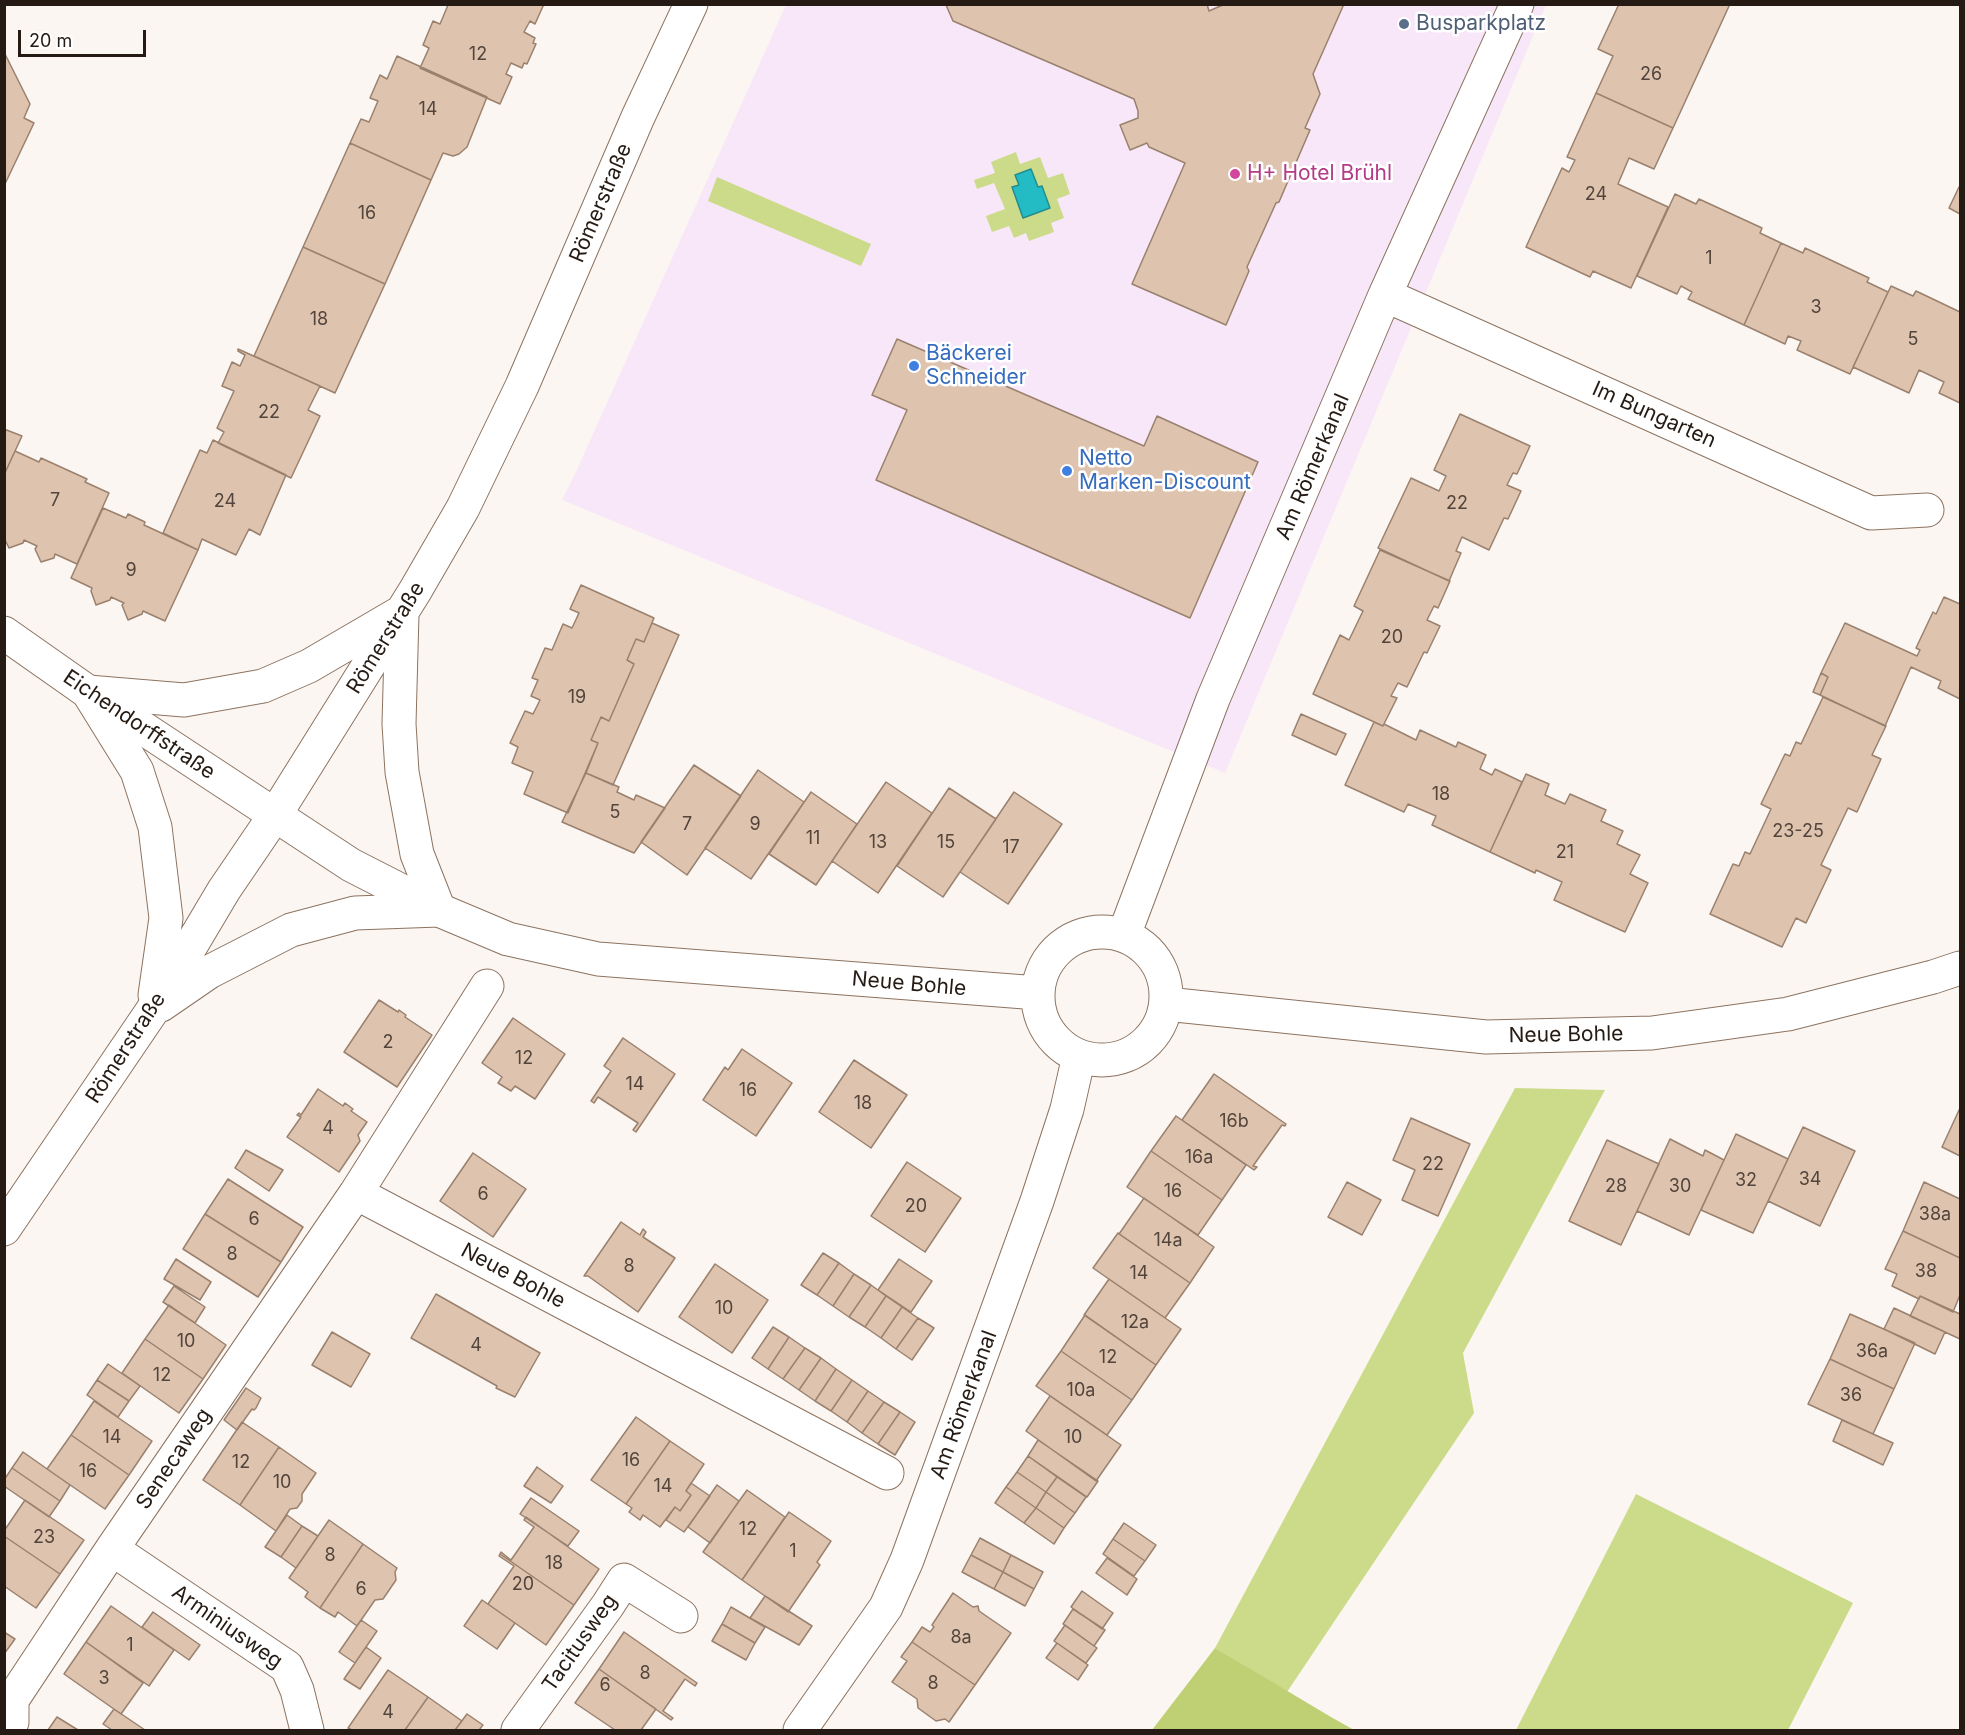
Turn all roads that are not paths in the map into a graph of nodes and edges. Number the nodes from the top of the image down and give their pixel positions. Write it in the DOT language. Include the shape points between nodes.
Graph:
graph roads {
  1 [pos="691,4"];
  2 [pos="1516,4"];
  3 [pos="1385,295"];
  4 [pos="1927,510"];
  5 [pos="402,612"];
  6 [pos="4,633"];
  7 [pos="88,692"];
  8 [pos="275,815"];
  9 [pos="439,910"];
  10 [pos="1124,935"];
  11 [pos="1960,968"];
  12 [pos="487,986"];
  13 [pos="1038,993"];
  14 [pos="1166,1004"];
  15 [pos="152,1011"];
  16 [pos="1079,1056"];
  17 [pos="356,1193"];
  18 [pos="4,1229"];
  19 [pos="886,1473"];
  20 [pos="112,1549"];
  21 [pos="681,1616"];
  22 [pos="6,1731"];
  23 [pos="307,1731"];
  24 [pos="518,1731"];
  25 [pos="800,1731"];
  1 -- 5 [label="street, Römerstraße" via="522,386 464,508"];
  2 -- 3 [label="street, Am Römerkanal"];
  3 -- 4 [label="street, Im Bungarten" via="1871,513"];
  3 -- 10 [label="street, Am Römerkanal" via="1214,699"];
  5 -- 7 [label="street" via="309,666 263,686 184,700"];
  5 -- 8 [label="street, Römerstraße"];
  5 -- 9 [label="street" via="402,772 417,854"];
  6 -- 7 [label="street, Eichendorffstraße"];
  7 -- 8 [label="street, Eichendorffstraße"];
  7 -- 15 [label="street" via="136,771 155,827 166,918"];
  8 -- 9 [label="street, Neue Bohle" via="351,865"];
  8 -- 15 [label="street, Römerstraße" via="224,890"];
  9 -- 13 [label="street, Neue Bohle" via="508,939 598,960"];
  9 -- 15 [label="street" via="355,913 291,930 209,972"];
  10 -- 13 [label="street" via="1084,933 1066,942 1042,974"];
  10 -- 14 [label="street" via="1143,946 1157,962 1165,982"];
  11 -- 14 [label="street, Neue Bohle" via="1788,1014 1652,1033 1486,1037"];
  12 -- 17 [label="street"];
  13 -- 16 [label="street" via="1039,1009 1053,1038"];
  14 -- 16 [label="street" via="1150,1039 1135,1051 1098,1060"];
  15 -- 18 [label="street, Römerstraße"];
  16 -- 25 [label="street, Am Römerkanal" via="1067,1109 1037,1201 907,1560 886,1607"];
  17 -- 19 [label="street, Neue Bohle"];
  17 -- 20 [label="street, Senecaweg"];
  20 -- 22 [label="street, Senecaweg" via="12,1700 12,1722"];
  20 -- 23 [label="street, Arminiusweg" via="287,1667"];
  21 -- 24 [label="street, Tacitusweg" via="624,1580"];
}
